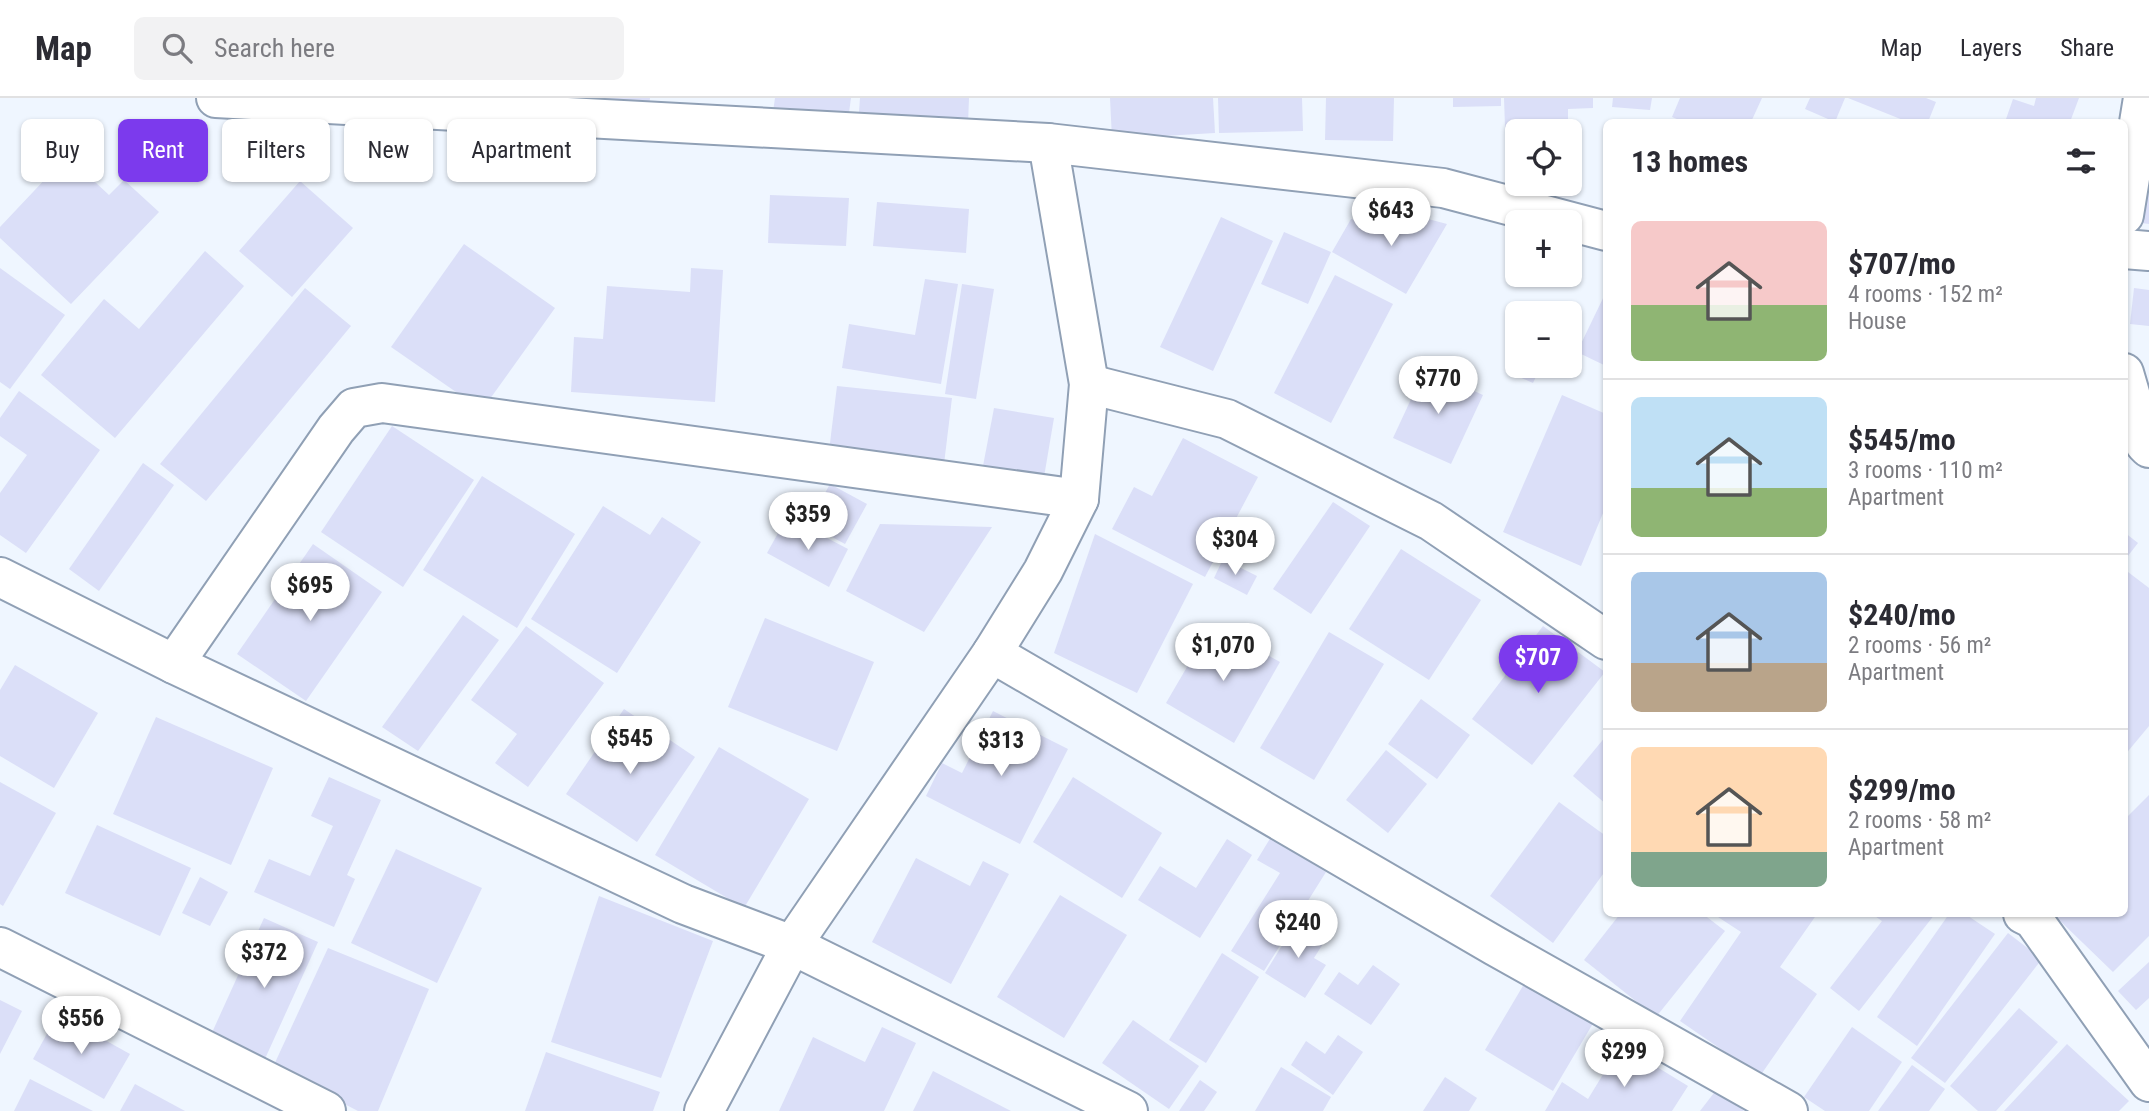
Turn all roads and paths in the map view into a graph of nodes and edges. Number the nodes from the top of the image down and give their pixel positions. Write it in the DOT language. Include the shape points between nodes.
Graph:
graph roads {
  1 [pos="216,98"];
  2 [pos="2143,98"];
  3 [pos="1048,143"];
  4 [pos="2128,190"];
  5 [pos="1603,230"];
  6 [pos="2128,249"];
  7 [pos="2149,251"];
  8 [pos="1089,384"];
  9 [pos="2128,392"];
  10 [pos="2139,446"];
  11 [pos="1079,499"];
  12 [pos="0,577"];
  13 [pos="1603,638"];
  14 [pos="992,653"];
  15 [pos="174,664"];
  16 [pos="2029,917"];
  17 [pos="792,945"];
  18 [pos="0,947"];
  19 [pos="2149,1082"];
  20 [pos="326,1111"];
  21 [pos="704,1111"];
  22 [pos="1128,1111"];
  23 [pos="1788,1111"];
  1 -- 3 [label="street"];
  2 -- 4 [label="street"];
  3 -- 5 [label="street" via="1443,188"];
  3 -- 8 [label="street"];
  6 -- 7 [label="street"];
  8 -- 11 [label="street"];
  8 -- 13 [label="street" via="1227,419 1431,521"];
  9 -- 10 [label="street"];
  11 -- 14 [label="street" via="1043,571"];
  11 -- 15 [label="street" via="382,403 354,408"];
  12 -- 15 [label="street"];
  14 -- 17 [label="street"];
  14 -- 23 [label="street"];
  15 -- 17 [label="street" via="683,904"];
  16 -- 19 [label="street"];
  17 -- 21 [label="street"];
  17 -- 22 [label="street"];
  18 -- 20 [label="street"];
}
